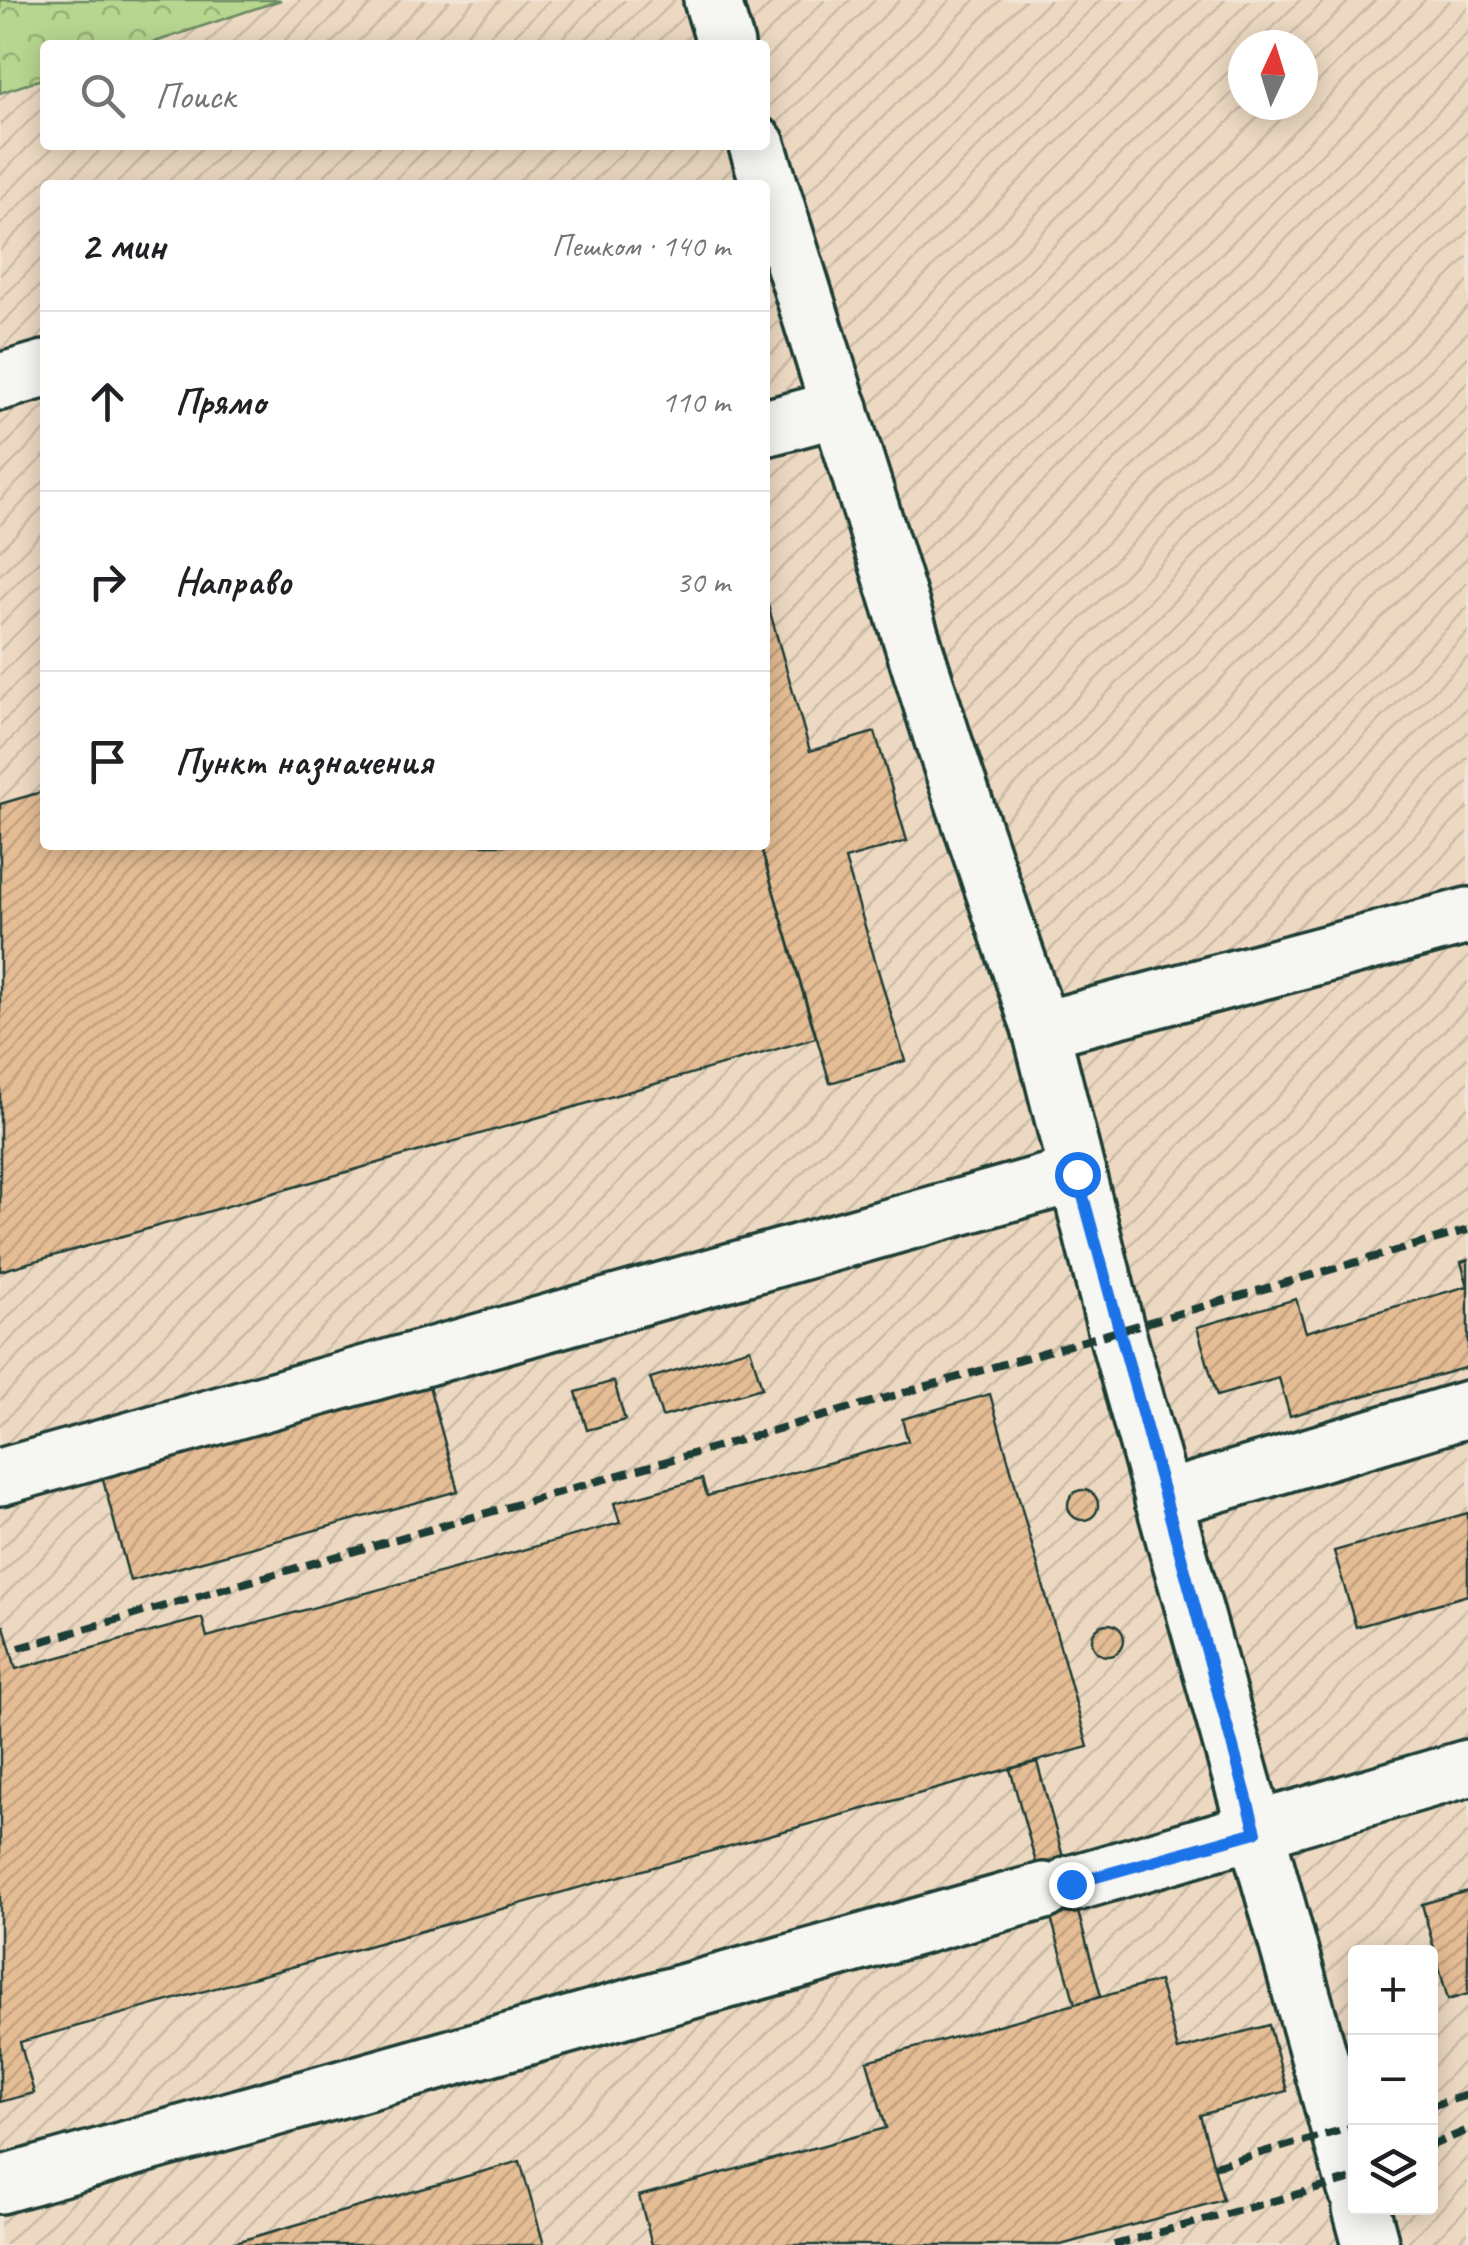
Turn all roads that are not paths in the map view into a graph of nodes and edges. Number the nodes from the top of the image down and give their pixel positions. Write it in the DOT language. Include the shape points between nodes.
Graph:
graph roads {
  1 [pos="712,0"];
  2 [pos="724,40"];
  3 [pos="759,150"];
  4 [pos="768,180"];
  5 [pos="770,186"];
  6 [pos="40,370"];
  7 [pos="0,382"];
  8 [pos="840,408"];
  9 [pos="770,427"];
  10 [pos="1468,916"];
  11 [pos="1040,1030"];
  12 [pos="1077,1174"];
  13 [pos="1468,1409"];
  14 [pos="0,1477"];
  15 [pos="1163,1500"];
  16 [pos="1468,1768"];
  17 [pos="1256,1832"];
  18 [pos="1348,2160"];
  19 [pos="0,2185"];
  20 [pos="1362,2215"];
  21 [pos="1371,2245"];
  1 -- 2 [label="lane"];
  3 -- 4 [label="lane"];
  5 -- 8 [label="lane"];
  6 -- 7 [label="lane"];
  8 -- 9 [label="lane"];
  8 -- 11 [label="lane"];
  10 -- 11 [label="lane"];
  11 -- 12 [label="lane"];
  12 -- 14 [label="lane"];
  12 -- 15 [label="lane"];
  13 -- 15 [label="lane"];
  15 -- 17 [label="lane"];
  16 -- 17 [label="lane"];
  17 -- 18 [label="lane"];
  17 -- 19 [label="lane"];
  20 -- 21 [label="lane"];
}
